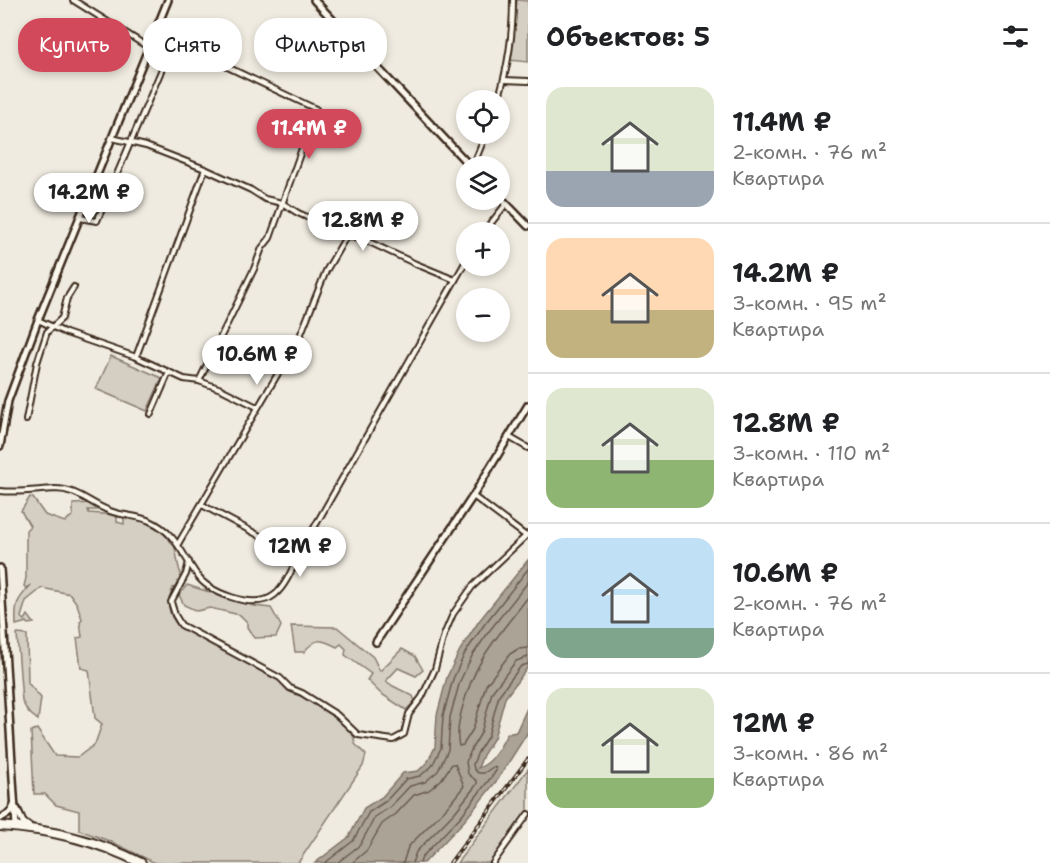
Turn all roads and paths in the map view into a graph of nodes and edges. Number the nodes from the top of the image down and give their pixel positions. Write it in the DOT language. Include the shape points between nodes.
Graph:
graph roads {
  1 [pos="73,0"];
  2 [pos="168,0"];
  3 [pos="314,0"];
  4 [pos="513,0"];
  5 [pos="160,18"];
  6 [pos="143,44"];
  7 [pos="143,60"];
  8 [pos="161,72"];
  9 [pos="238,72"];
  10 [pos="504,80"];
  11 [pos="528,81"];
  12 [pos="501,90"];
  13 [pos="112,138"];
  14 [pos="131,142"];
  15 [pos="462,156"];
  16 [pos="206,170"];
  17 [pos="282,203"];
  18 [pos="510,208"];
  19 [pos="501,210"];
  20 [pos="79,218"];
  21 [pos="492,222"];
  22 [pos="528,226"];
  23 [pos="347,236"];
  24 [pos="457,276"];
  25 [pos="455,280"];
  26 [pos="74,287"];
  27 [pos="38,320"];
  28 [pos="53,326"];
  29 [pos="136,357"];
  30 [pos="169,372"];
  31 [pos="199,381"];
  32 [pos="528,405"];
  33 [pos="257,407"];
  34 [pos="150,414"];
  35 [pos="26,420"];
  36 [pos="509,437"];
  37 [pos="0,446"];
  38 [pos="528,448"];
  39 [pos="0,491"];
  40 [pos="473,496"];
  41 [pos="202,506"];
  42 [pos="527,535"];
  43 [pos="178,544"];
  44 [pos="298,556"];
  45 [pos="189,562"];
  46 [pos="0,568"];
  47 [pos="376,642"];
  48 [pos="15,804"];
  49 [pos="528,814"];
  50 [pos="0,819"];
  51 [pos="0,826"];
  52 [pos="16,827"];
  53 [pos="35,830"];
  54 [pos="141,863"];
  55 [pos="493,863"];
  1 -- 6 [label="street"];
  2 -- 5 [label="main road"];
  3 -- 15 [label="main road"];
  4 -- 10 [label="street"];
  7 -- 13 [label="main road"];
  8 -- 14 [label="street"];
  9 -- 17 [label="street" via="316,109"];
  10 -- 11 [label="street"];
  10 -- 12 [label="street"];
  13 -- 14 [label="street"];
  13 -- 20 [label="main road"];
  14 -- 16 [label="street"];
  14 -- 20 [label="street" via="97,221"];
  16 -- 17 [label="street" via="265,199"];
  16 -- 29 [label="street"];
  17 -- 23 [label="street"];
  17 -- 31 [label="street" via="270,238"];
  18 -- 22 [label="main road"];
  19 -- 21 [label="street"];
  20 -- 27 [label="main road"];
  23 -- 25 [label="street"];
  23 -- 33 [label="street" via="326,271 300,336"];
  24 -- 25 [label="street"];
  25 -- 44 [label="street"];
  26 -- 28 [label="street" via="62,318"];
  27 -- 28 [label="street"];
  27 -- 37 [label="main road" via="8,401"];
  28 -- 29 [label="street"];
  28 -- 35 [label="street" via="47,332 38,363"];
  29 -- 30 [label="street"];
  30 -- 31 [label="street"];
  30 -- 34 [label="street"];
  31 -- 33 [label="street"];
  32 -- 36 [label="main road"];
  33 -- 41 [label="street"];
  36 -- 38 [label="street"];
  36 -- 40 [label="main road"];
  39 -- 43 [label="street" via="76,492 110,512 148,520"];
  40 -- 42 [label="street"];
  40 -- 47 [label="main road"];
  41 -- 43 [label="street"];
  41 -- 44 [label="street"];
  42 -- 45 [label="street" via="472,587 453,614 422,697 409,714 404,734 393,740 358,735 337,715 280,678 181,625 171,602"];
  43 -- 45 [label="street"];
  44 -- 45 [label="street" via="276,594 262,602 220,594 197,577"];
  46 -- 48 [label="main road"];
  48 -- 50 [label="main road"];
  48 -- 52 [label="main road"];
  48 -- 53 [label="main road" via="23,822"];
  49 -- 55 [label="street"];
  51 -- 52 [label="highway"];
  52 -- 53 [label="highway"];
  53 -- 54 [label="highway" via="102,846"];
}
